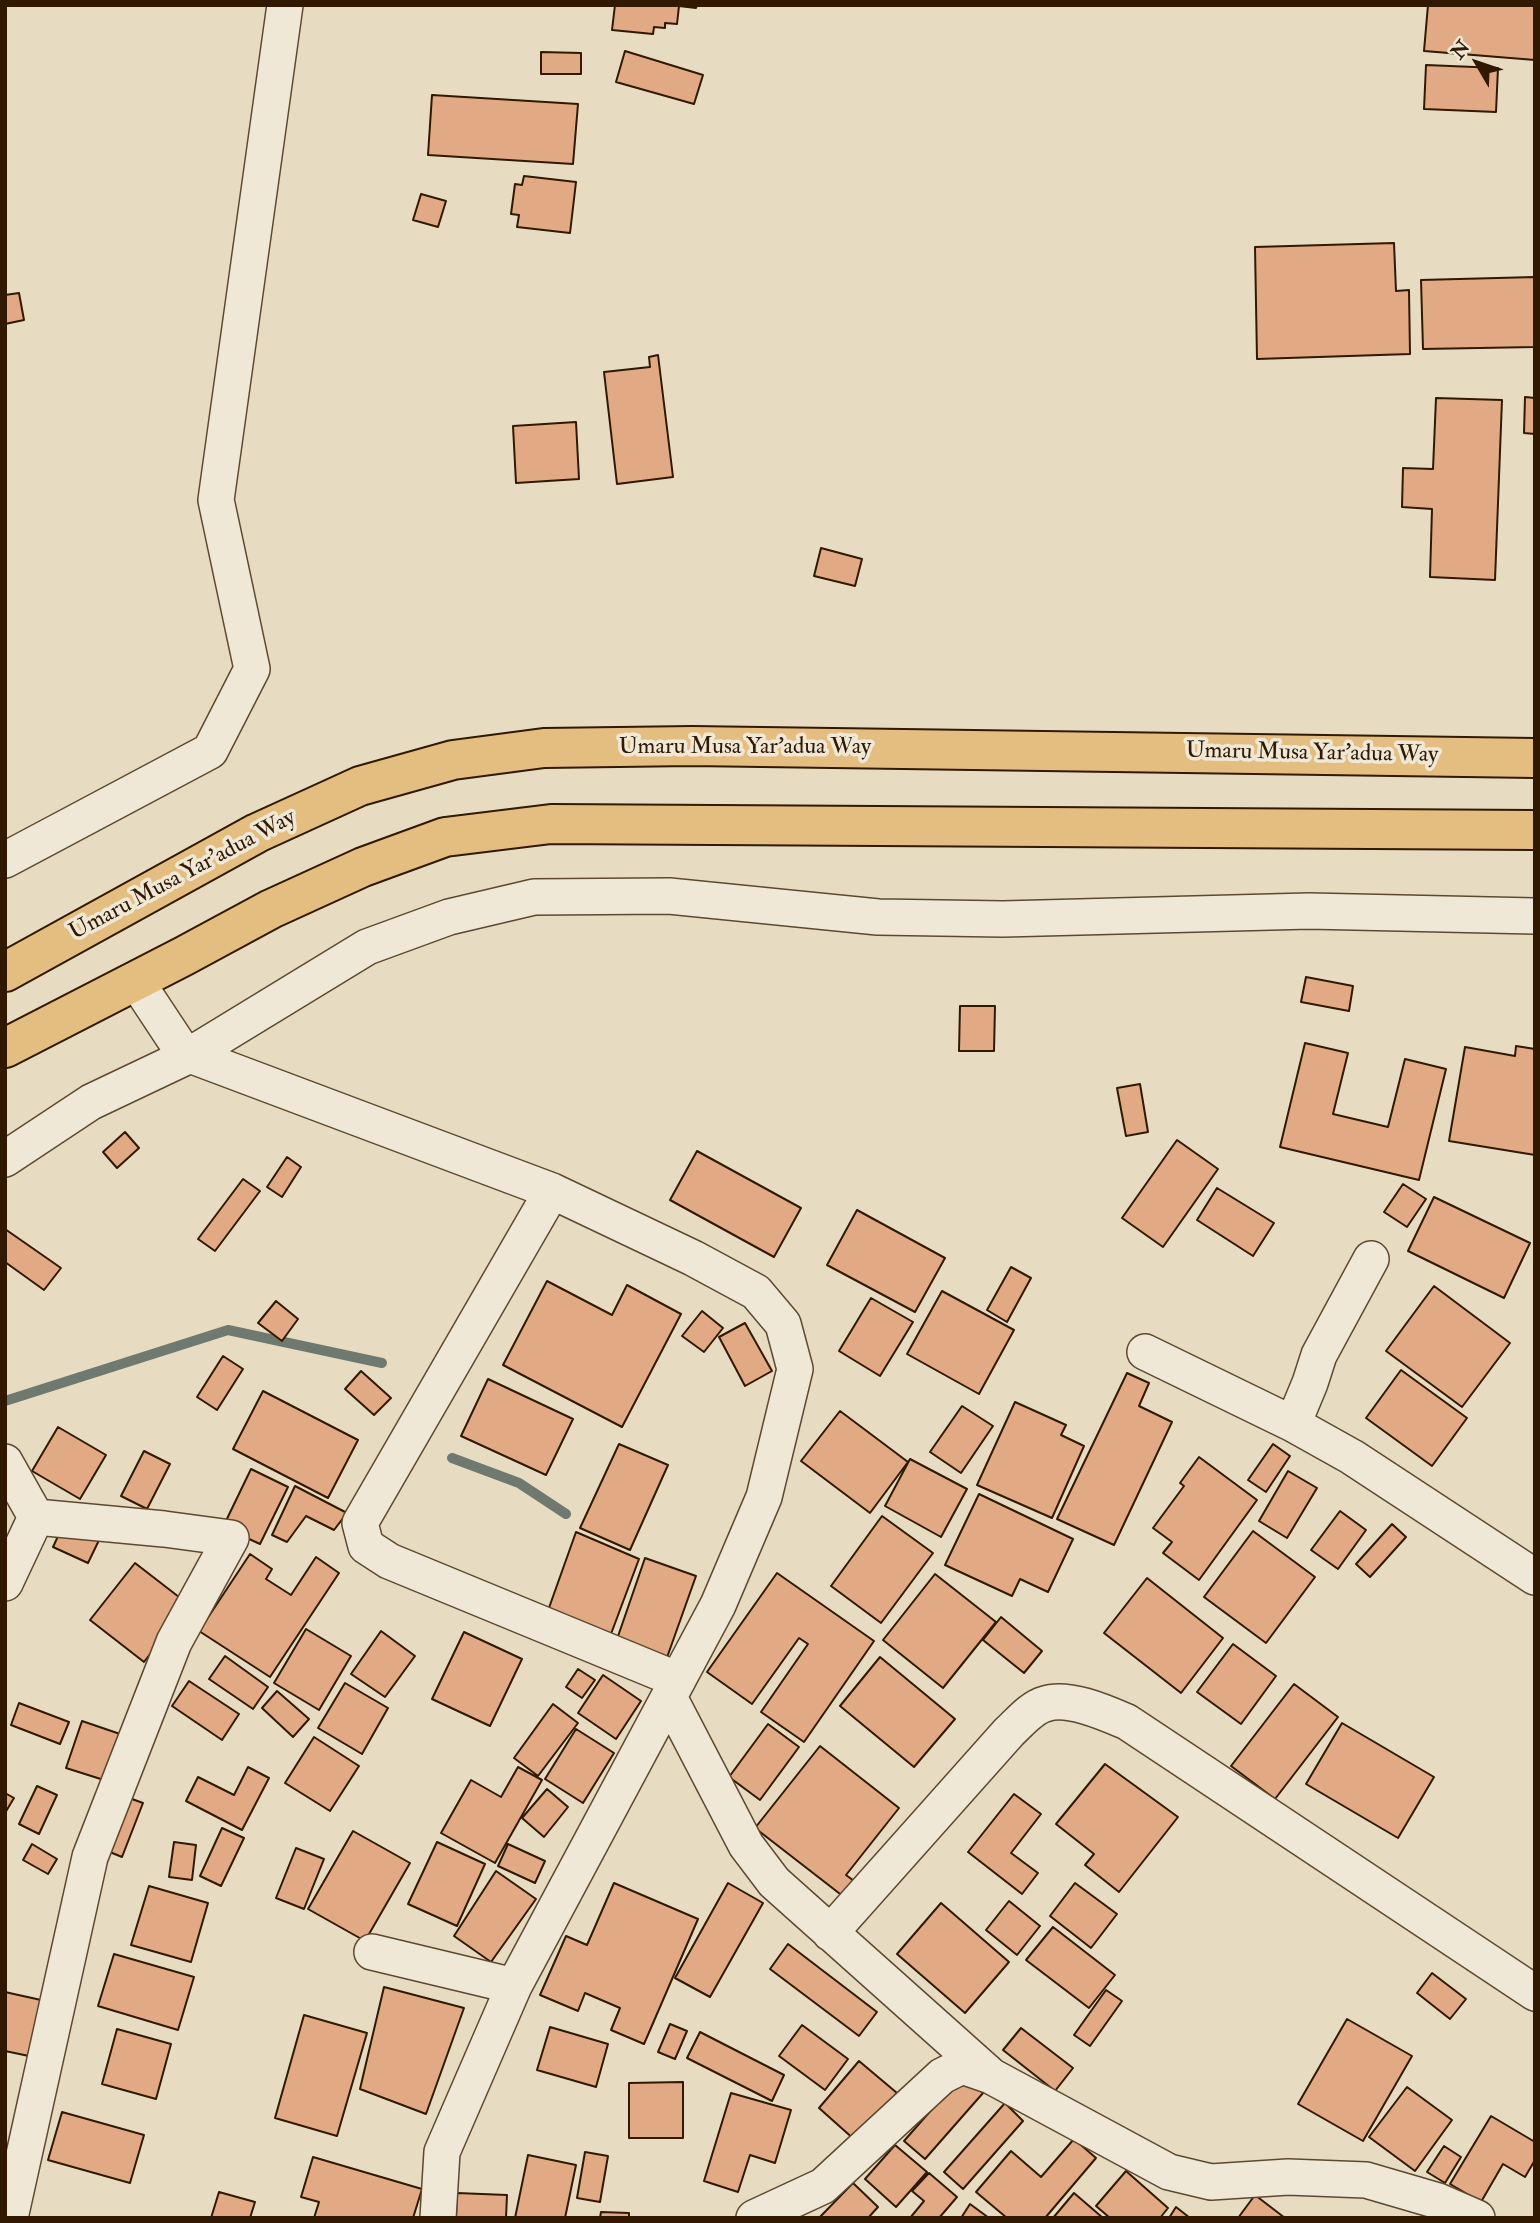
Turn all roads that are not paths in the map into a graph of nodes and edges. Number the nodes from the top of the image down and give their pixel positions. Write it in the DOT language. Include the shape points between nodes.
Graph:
graph roads {
  1 [pos="285,5"];
  2 [pos="1535,758"];
  3 [pos="1535,830"];
  4 [pos="5,860"];
  5 [pos="1535,916"];
  6 [pos="5,972"];
  7 [pos="136,981"];
  8 [pos="5,1048"];
  9 [pos="190,1055"];
  10 [pos="5,1159"];
  11 [pos="552,1191"];
  12 [pos="1371,1259"];
  13 [pos="1145,1352"];
  14 [pos="1293,1424"];
  15 [pos="5,1462"];
  16 [pos="36,1517"];
  17 [pos="1535,1577"];
  18 [pos="5,1583"];
  19 [pos="673,1688"];
  20 [pos="830,1933"];
  21 [pos="372,1952"];
  22 [pos="514,1986"];
  23 [pos="1535,1993"];
  24 [pos="991,2076"];
  25 [pos="759,2217"];
  26 [pos="10,2218"];
  27 [pos="438,2218"];
  28 [pos="1478,2218"];
  1 -- 4 [label="street" via="216,500 252,668 210,751"];
  2 -- 6 [label="main road, Umaru Musa Yar'adua Way" via="692,746 544,748 453,760 360,786 257,832"];
  3 -- 7 [label="main road" via="551,824 445,837 363,867 271,909"];
  5 -- 9 [label="street" via="1308,911 920,918 669,896 534,897 449,917 367,947"];
  7 -- 8 [label="main road"];
  7 -- 9 [label="street" via="179,1046"];
  9 -- 10 [label="street" via="91,1101"];
  9 -- 11 [label="street"];
  11 -- 19 [label="street" via="756,1292 783,1324 795,1369 764,1497 718,1605"];
  11 -- 19 [label="street" via="360,1523 366,1546 389,1561"];
  12 -- 14 [label="street" via="1319,1355"];
  13 -- 14 [label="street"];
  14 -- 17 [label="street" via="1352,1457"];
  15 -- 16 [label="street"];
  16 -- 18 [label="street"];
  16 -- 26 [label="street" via="231,1538 174,1642 90,1857"];
  19 -- 20 [label="street" via="746,1845 774,1882"];
  19 -- 22 [label="street"];
  20 -- 23 [label="street" via="1009,1732 1046,1703 1066,1703 1092,1707 1127,1722"];
  20 -- 24 [label="street"];
  21 -- 22 [label="street"];
  22 -- 27 [label="street" via="442,2152"];
  24 -- 25 [label="street" via="962,2066 942,2076 823,2186"];
  24 -- 28 [label="street" via="1169,2172 1211,2182 1289,2177 1366,2180"];
}
